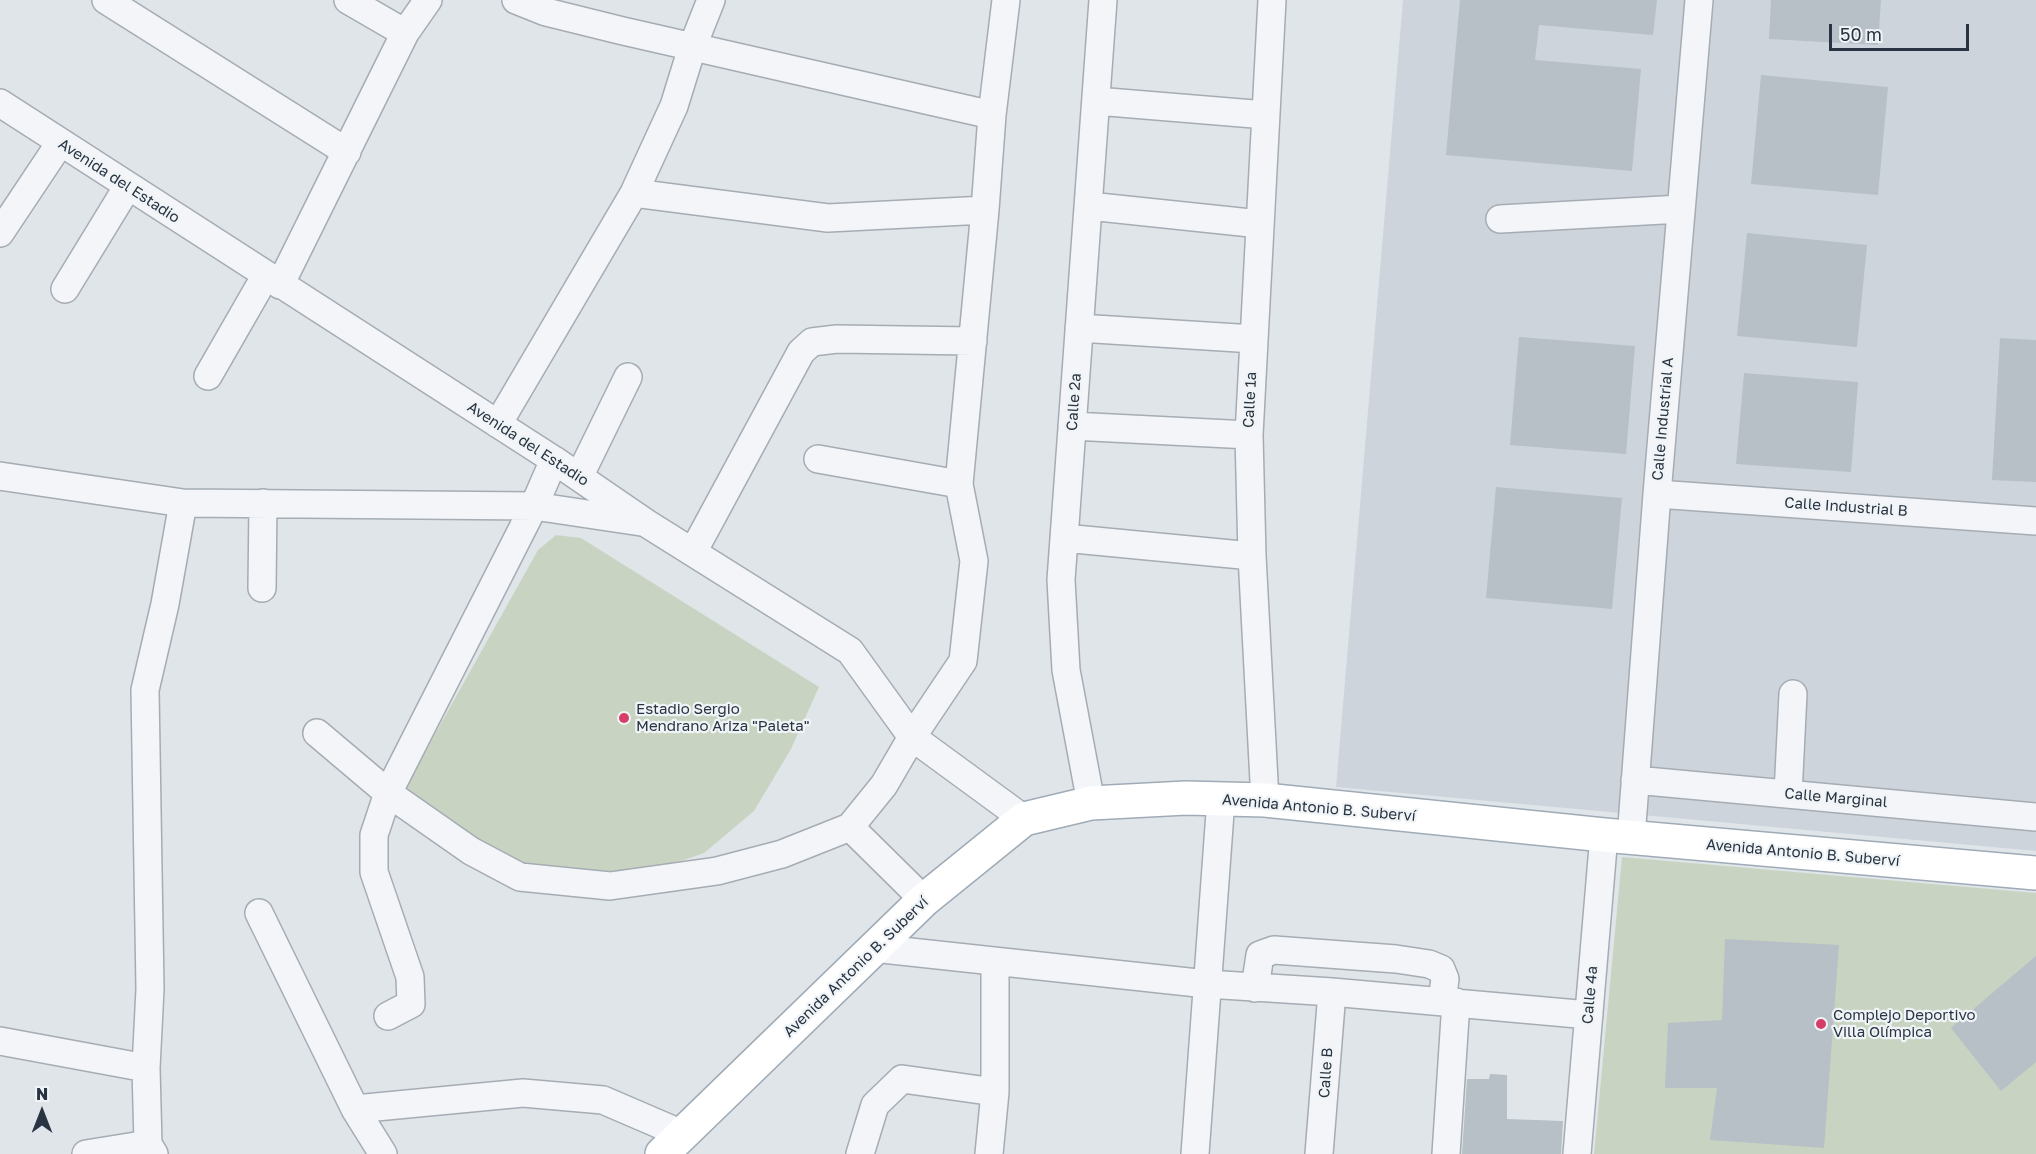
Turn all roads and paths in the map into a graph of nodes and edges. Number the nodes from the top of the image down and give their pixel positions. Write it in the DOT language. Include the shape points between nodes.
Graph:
graph roads {
  1 [pos="106,0"];
  2 [pos="348,0"];
  3 [pos="428,0"];
  4 [pos="516,0"];
  5 [pos="711,0"];
  6 [pos="1006,0"];
  7 [pos="1103,0"];
  8 [pos="1272,0"];
  9 [pos="1699,0"];
  10 [pos="405,33"];
  11 [pos="692,48"];
  12 [pos="1096,102"];
  13 [pos="0,104"];
  14 [pos="992,115"];
  15 [pos="1266,115"];
  16 [pos="60,142"];
  17 [pos="347,152"];
  18 [pos="128,186"];
  19 [pos="634,193"];
  20 [pos="1089,206"];
  21 [pos="1681,209"];
  22 [pos="985,210"];
  23 [pos="1500,219"];
  24 [pos="1260,224"];
  25 [pos="0,233"];
  26 [pos="273,280"];
  27 [pos="65,289"];
  28 [pos="1079,328"];
  29 [pos="1254,339"];
  30 [pos="973,341"];
  31 [pos="208,376"];
  32 [pos="628,377"];
  33 [pos="498,424"];
  34 [pos="1072,426"];
  35 [pos="1249,435"];
  36 [pos="818,459"];
  37 [pos="555,460"];
  38 [pos="0,477"];
  39 [pos="579,477"];
  40 [pos="959,484"];
  41 [pos="1657,494"];
  42 [pos="183,503"];
  43 [pos="263,503"];
  44 [pos="534,506"];
  45 [pos="2036,521"];
  46 [pos="646,523"];
  47 [pos="1064,538"];
  48 [pos="693,552"];
  49 [pos="1252,556"];
  50 [pos="262,588"];
  51 [pos="1793,694"];
  52 [pos="317,733"];
  53 [pos="912,737"];
  54 [pos="1635,780"];
  55 [pos="388,793"];
  56 [pos="1788,794"];
  57 [pos="1221,799"];
  58 [pos="1265,800"];
  59 [pos="1091,803"];
  60 [pos="2036,817"];
  61 [pos="1024,819"];
  62 [pos="850,827"];
  63 [pos="1617,837"];
  64 [pos="2036,873"];
  65 [pos="924,900"];
  66 [pos="260,913"];
  67 [pos="873,948"];
  68 [pos="995,962"];
  69 [pos="1207,984"];
  70 [pos="1255,987"];
  71 [pos="1332,992"];
  72 [pos="1449,1002"];
  73 [pos="1589,1015"];
  74 [pos="388,1017"];
  75 [pos="0,1041"];
  76 [pos="146,1068"];
  77 [pos="994,1092"];
  78 [pos="355,1109"];
  79 [pos="672,1144"];
  80 [pos="151,1149"];
  81 [pos="86,1154"];
  82 [pos="382,1154"];
  83 [pos="860,1154"];
  84 [pos="989,1154"];
  85 [pos="1195,1154"];
  86 [pos="1319,1154"];
  87 [pos="1446,1154"];
  88 [pos="1577,1154"];
  1 -- 17 [label="street"];
  2 -- 10 [label="street"];
  3 -- 10 [label="street"];
  4 -- 11 [label="street" via="546,12"];
  5 -- 11 [label="street"];
  6 -- 14 [label="street"];
  7 -- 12 [label="street, Calle 2ª"];
  8 -- 15 [label="street, Calle 1ª"];
  9 -- 21 [label="street, Calle Industrial A"];
  10 -- 17 [label="street"];
  11 -- 14 [label="street"];
  11 -- 19 [label="street" via="674,106"];
  12 -- 15 [label="street"];
  12 -- 20 [label="street, Calle 2ª"];
  13 -- 16 [label="street, Avenida del Estadio"];
  14 -- 22 [label="street"];
  15 -- 24 [label="street, Calle 1ª"];
  16 -- 18 [label="street, Avenida del Estadio"];
  16 -- 25 [label="street"];
  17 -- 26 [label="street"];
  18 -- 26 [label="street, Avenida del Estadio"];
  18 -- 27 [label="street"];
  19 -- 22 [label="street" via="828,218"];
  19 -- 33 [label="street"];
  20 -- 24 [label="street"];
  20 -- 28 [label="street, Calle 2ª"];
  21 -- 23 [label="street"];
  21 -- 41 [label="street, Calle Industrial A"];
  22 -- 30 [label="street"];
  24 -- 29 [label="street, Calle 1ª"];
  26 -- 31 [label="street"];
  26 -- 33 [label="street, Avenida del Estadio"];
  28 -- 29 [label="street"];
  28 -- 34 [label="street, Calle 2ª"];
  29 -- 35 [label="street, Calle 1ª"];
  30 -- 40 [label="street"];
  30 -- 48 [label="street" via="812,342 801,352"];
  32 -- 39 [label="street"];
  33 -- 37 [label="street, Avenida del Estadio"];
  34 -- 35 [label="street"];
  34 -- 47 [label="street, Calle 2ª"];
  35 -- 49 [label="street, Calle 1ª"];
  36 -- 40 [label="street"];
  37 -- 39 [label="street, Avenida del Estadio"];
  37 -- 44 [label="street"];
  38 -- 42 [label="street"];
  39 -- 46 [label="street, Avenida del Estadio"];
  40 -- 53 [label="street" via="974,561 963,661"];
  41 -- 45 [label="street, Calle Industrial B"];
  41 -- 54 [label="street, Calle Industrial A"];
  42 -- 43 [label="street"];
  42 -- 76 [label="street" via="146,690 150,989"];
  43 -- 44 [label="street"];
  43 -- 50 [label="street"];
  44 -- 46 [label="street"];
  44 -- 55 [label="street"];
  46 -- 48 [label="street, Avenida del Estadio"];
  47 -- 49 [label="street"];
  47 -- 59 [label="street, Calle 2ª" via="1060,580 1066,670"];
  48 -- 53 [label="street, Avenida del Estadio" via="849,651"];
  49 -- 58 [label="street, Calle 1ª"];
  51 -- 56 [label="street"];
  52 -- 55 [label="street"];
  53 -- 61 [label="street, Avenida del Estadio"];
  53 -- 62 [label="street" via="884,785"];
  54 -- 56 [label="street, Calle Marginal"];
  54 -- 63 [label="street, Calle Industrial A"];
  55 -- 62 [label="street" via="471,851 520,877 610,886 717,871 782,854"];
  55 -- 74 [label="street" via="374,835 374,872 410,977 411,1004"];
  56 -- 60 [label="street, Calle Marginal"];
  57 -- 58 [label="main road, Avenida Antonio B. Suberví"];
  57 -- 59 [label="main road, Avenida Antonio B. Suberví"];
  57 -- 69 [label="street"];
  58 -- 63 [label="main road, Avenida Antonio B. Suberví"];
  59 -- 61 [label="main road, Avenida Antonio B. Suberví"];
  61 -- 65 [label="main road, Avenida Antonio B. Suberví"];
  62 -- 65 [label="street"];
  63 -- 64 [label="main road, Avenida Antonio B. Suberví"];
  63 -- 73 [label="street, Calle 4ª"];
  65 -- 67 [label="main road, Avenida Antonio B. Suberví"];
  66 -- 78 [label="street"];
  67 -- 68 [label="street"];
  67 -- 79 [label="main road, Avenida Antonio B. Suberví"];
  68 -- 69 [label="street"];
  68 -- 77 [label="street"];
  69 -- 70 [label="street"];
  69 -- 85 [label="street"];
  70 -- 71 [label="street"];
  70 -- 72 [label="street" via="1260,956 1274,951 1396,959 1441,969"];
  71 -- 72 [label="street"];
  71 -- 86 [label="street, Calle B"];
  72 -- 73 [label="street"];
  72 -- 87 [label="street"];
  73 -- 88 [label="street, Calle 4ª"];
  75 -- 76 [label="street"];
  76 -- 80 [label="street"];
  77 -- 83 [label="street" via="902,1079 874,1105"];
  77 -- 84 [label="street"];
  78 -- 79 [label="street" via="523,1093 603,1100"];
  78 -- 82 [label="street"];
  80 -- 81 [label="street"];
}
